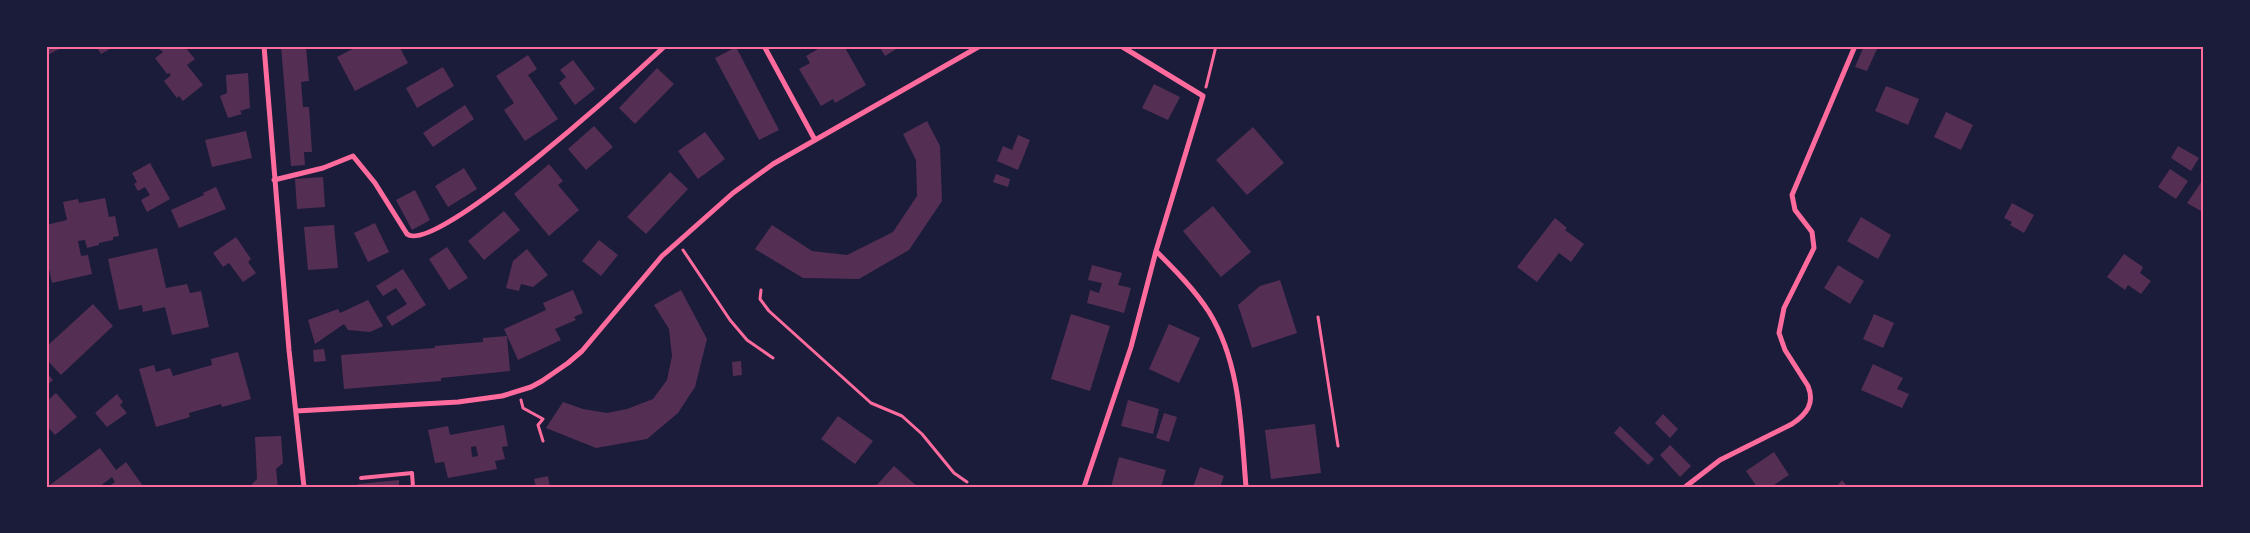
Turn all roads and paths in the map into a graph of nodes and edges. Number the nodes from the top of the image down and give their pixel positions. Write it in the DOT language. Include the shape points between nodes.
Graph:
graph roads {
  1 [pos="264,46"];
  2 [pos="666,46"];
  3 [pos="764,46"];
  4 [pos="980,46"];
  5 [pos="1121,46"];
  6 [pos="1216,46"];
  7 [pos="1855,46"];
  8 [pos="1203,96"];
  9 [pos="815,140"];
  10 [pos="274,180"];
  11 [pos="677,241"];
  12 [pos="1156,251"];
  13 [pos="761,290"];
  14 [pos="1318,317"];
  15 [pos="773,358"];
  16 [pos="523,408"];
  17 [pos="296,411"];
  18 [pos="543,441"];
  19 [pos="1338,446"];
  20 [pos="361,478"];
  21 [pos="967,482"];
  22 [pos="304,487"];
  23 [pos="413,487"];
  24 [pos="1084,487"];
  25 [pos="1246,487"];
  26 [pos="1685,487"];
  1 -- 10 [label="street"];
  2 -- 10 [label="street" via="502,186 456,219 426,234 414,237 406,234 381,192 353,156 323,168"];
  3 -- 9 [label="street"];
  4 -- 9 [label="street"];
  5 -- 8 [label="street"];
  6 -- 8 [label="path"];
  7 -- 26 [label="street" via="1792,195 1795,210 1813,236 1814,248 1784,308 1779,332 1785,350 1808,386 1810,406 1792,424 1720,460"];
  8 -- 12 [label="street"];
  9 -- 11 [label="street" via="747,182"];
  10 -- 17 [label="street"];
  11 -- 15 [label="path" via="730,320 747,340"];
  11 -- 17 [label="street" via="582,351 551,376 531,387 502,396 458,402"];
  12 -- 24 [label="street" via="1134,339"];
  12 -- 25 [label="street" via="1199,298 1224,343 1237,392"];
  13 -- 21 [label="path" via="760,298 769,311 871,403 909,422 954,473"];
  14 -- 19 [label="path"];
  16 -- 18 [label="path" via="543,419 538,425"];
  17 -- 22 [label="street"];
  20 -- 23 [label="lane" via="412,473"];
}
